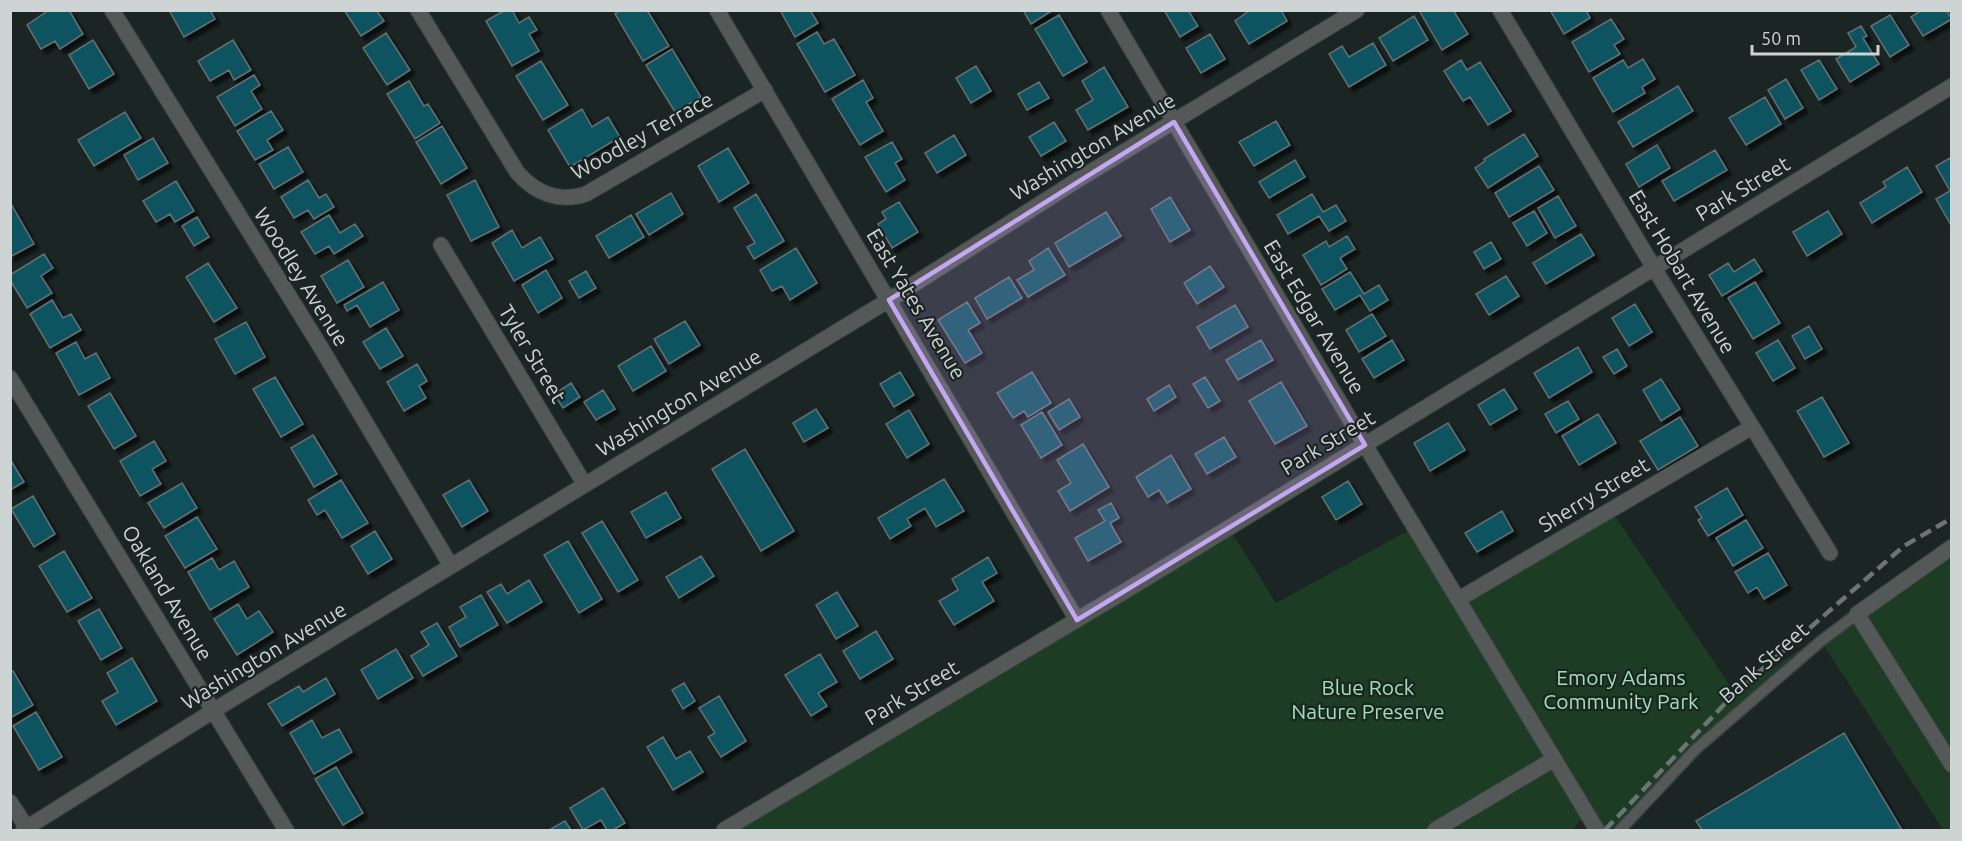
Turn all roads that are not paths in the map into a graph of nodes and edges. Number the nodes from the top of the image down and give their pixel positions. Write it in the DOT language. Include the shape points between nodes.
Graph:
graph roads {
  1 [pos="112,10"];
  2 [pos="418,10"];
  3 [pos="717,10"];
  4 [pos="1108,10"];
  5 [pos="1357,10"];
  6 [pos="1500,10"];
  7 [pos="1952,86"];
  8 [pos="765,90"];
  9 [pos="1174,122"];
  10 [pos="441,244"];
  11 [pos="1654,268"];
  12 [pos="889,300"];
  13 [pos="10,378"];
  14 [pos="1752,427"];
  15 [pos="1365,445"];
  16 [pos="585,485"];
  17 [pos="1952,547"];
  18 [pos="1830,553"];
  19 [pos="451,567"];
  20 [pos="1459,599"];
  21 [pos="1857,615"];
  22 [pos="1077,620"];
  23 [pos="213,711"];
  24 [pos="1554,759"];
  25 [pos="1952,765"];
  26 [pos="10,802"];
  27 [pos="25,830"];
  28 [pos="286,831"];
  29 [pos="724,831"];
  30 [pos="1435,831"];
  31 [pos="1597,831"];
  32 [pos="1620,831"];
  1 -- 19 [label="street, Woodley Avenue"];
  2 -- 8 [label="street, Woodley Terrace" via="517,172 538,191 560,198 586,194"];
  3 -- 8 [label="street, East Yates Avenue"];
  4 -- 9 [label="street, East Edgar Avenue"];
  5 -- 9 [label="street, Washington Avenue"];
  6 -- 11 [label="street, East Hobart Avenue"];
  7 -- 11 [label="street, Park Street"];
  8 -- 12 [label="street, East Yates Avenue"];
  9 -- 12 [label="street, Washington Avenue"];
  9 -- 15 [label="street, East Edgar Avenue"];
  10 -- 16 [label="street, Tyler Street"];
  11 -- 14 [label="street, East Hobart Avenue"];
  11 -- 15 [label="street, Park Street"];
  12 -- 16 [label="street, Washington Avenue"];
  12 -- 22 [label="street, East Yates Avenue"];
  13 -- 23 [label="street, Oakland Avenue"];
  14 -- 18 [label="street, East Hobart Avenue"];
  14 -- 20 [label="street, Sherry Street"];
  15 -- 20 [label="street, East Edgar Avenue"];
  15 -- 22 [label="street, Park Street"];
  16 -- 19 [label="street, Washington Avenue"];
  17 -- 21 [label="street, Bank Street"];
  19 -- 23 [label="street, Washington Avenue"];
  20 -- 24 [label="street, East Edgar Avenue"];
  21 -- 25 [label="street"];
  21 -- 32 [label="lane, Bank Street" via="1821,641 1696,749"];
  22 -- 29 [label="street, Park Street"];
  23 -- 27 [label="street, Washington Avenue"];
  23 -- 28 [label="street, Oakland Avenue"];
  24 -- 30 [label="street"];
  24 -- 31 [label="street, East Edgar Avenue"];
  26 -- 27 [label="street"];
}
